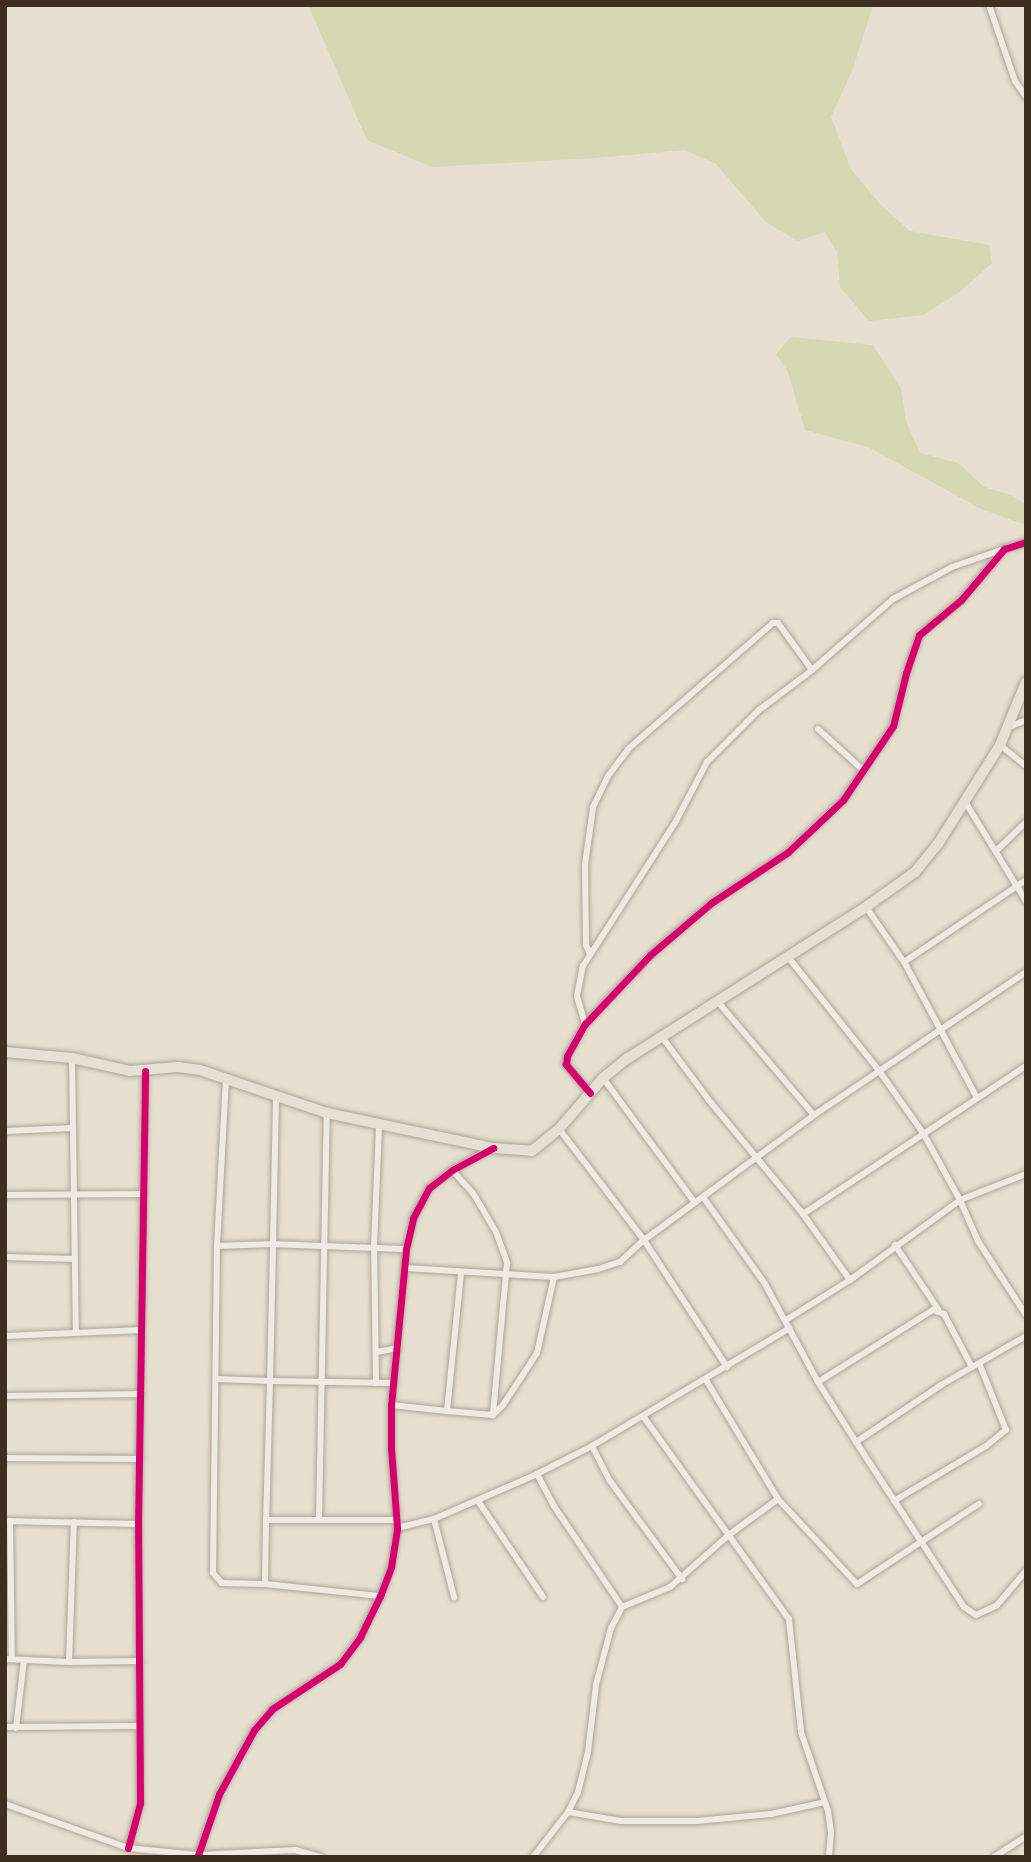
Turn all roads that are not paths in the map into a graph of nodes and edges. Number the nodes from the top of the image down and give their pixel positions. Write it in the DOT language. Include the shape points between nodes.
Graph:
graph roads {
  1 [pos="989,5"];
  2 [pos="1026,97"];
  3 [pos="1026,542"];
  4 [pos="1004,548"];
  5 [pos="812,670"];
  6 [pos="1026,682"];
  7 [pos="1026,720"];
  8 [pos="1009,727"];
  9 [pos="818,729"];
  10 [pos="1000,744"];
  11 [pos="1026,766"];
  12 [pos="862,769"];
  13 [pos="964,800"];
  14 [pos="1026,822"];
  15 [pos="996,850"];
  16 [pos="1026,880"];
  17 [pos="1018,887"];
  18 [pos="1026,901"];
  19 [pos="866,907"];
  20 [pos="590,954"];
  21 [pos="788,957"];
  22 [pos="904,962"];
  23 [pos="1026,972"];
  24 [pos="718,1002"];
  25 [pos="585,1024"];
  26 [pos="942,1028"];
  27 [pos="662,1037"];
  28 [pos="5,1052"];
  29 [pos="72,1058"];
  30 [pos="1026,1066"];
  31 [pos="145,1071"];
  32 [pos="880,1072"];
  33 [pos="226,1078"];
  34 [pos="603,1078"];
  35 [pos="590,1093"];
  36 [pos="976,1096"];
  37 [pos="275,1098"];
  38 [pos="327,1113"];
  39 [pos="814,1115"];
  40 [pos="379,1126"];
  41 [pos="74,1128"];
  42 [pos="559,1129"];
  43 [pos="5,1131"];
  44 [pos="923,1133"];
  45 [pos="493,1148"];
  46 [pos="755,1157"];
  47 [pos="452,1170"];
  48 [pos="1024,1178"];
  49 [pos="74,1194"];
  50 [pos="143,1194"];
  51 [pos="5,1195"];
  52 [pos="703,1197"];
  53 [pos="960,1200"];
  54 [pos="695,1203"];
  55 [pos="803,1214"];
  56 [pos="644,1240"];
  57 [pos="324,1243"];
  58 [pos="273,1244"];
  59 [pos="895,1245"];
  60 [pos="217,1246"];
  61 [pos="374,1246"];
  62 [pos="406,1249"];
  63 [pos="5,1257"];
  64 [pos="75,1259"];
  65 [pos="405,1268"];
  66 [pos="461,1272"];
  67 [pos="507,1275"];
  68 [pos="554,1277"];
  69 [pos="850,1280"];
  70 [pos="938,1309"];
  71 [pos="1026,1315"];
  72 [pos="786,1320"];
  73 [pos="790,1328"];
  74 [pos="141,1330"];
  75 [pos="76,1332"];
  76 [pos="5,1336"];
  77 [pos="1026,1336"];
  78 [pos="398,1348"];
  79 [pos="376,1352"];
  80 [pos="976,1365"];
  81 [pos="727,1367"];
  82 [pos="218,1379"];
  83 [pos="706,1380"];
  84 [pos="270,1381"];
  85 [pos="320,1381"];
  86 [pos="818,1382"];
  87 [pos="376,1383"];
  88 [pos="394,1383"];
  89 [pos="141,1394"];
  90 [pos="5,1396"];
  91 [pos="391,1405"];
  92 [pos="447,1411"];
  93 [pos="493,1415"];
  94 [pos="643,1416"];
  95 [pos="856,1442"];
  96 [pos="592,1446"];
  97 [pos="5,1458"];
  98 [pos="139,1459"];
  99 [pos="537,1474"];
  100 [pos="778,1499"];
  101 [pos="478,1501"];
  102 [pos="894,1501"];
  103 [pos="979,1504"];
  104 [pos="319,1519"];
  105 [pos="434,1519"];
  106 [pos="266,1520"];
  107 [pos="7,1521"];
  108 [pos="74,1522"];
  109 [pos="138,1524"];
  110 [pos="397,1524"];
  111 [pos="730,1534"];
  112 [pos="922,1542"];
  113 [pos="1026,1571"];
  114 [pos="682,1578"];
  115 [pos="265,1584"];
  116 [pos="380,1596"];
  117 [pos="454,1597"];
  118 [pos="543,1597"];
  119 [pos="7,1599"];
  120 [pos="622,1607"];
  121 [pos="8,1659"];
  122 [pos="24,1660"];
  123 [pos="140,1661"];
  124 [pos="69,1662"];
  125 [pos="138,1726"];
  126 [pos="5,1727"];
  127 [pos="16,1728"];
  128 [pos="825,1802"];
  129 [pos="5,1804"];
  130 [pos="568,1812"];
  131 [pos="1026,1836"];
  132 [pos="128,1848"];
  133 [pos="148,1853"];
  134 [pos="198,1855"];
  135 [pos="321,1857"];
  136 [pos="533,1857"];
  137 [pos="829,1857"];
  138 [pos="994,1857"];
  1 -- 2 [label="street" via="1015,81"];
  3 -- 4 [label="street"];
  4 -- 5 [label="street" via="952,567 892,599"];
  4 -- 12 [label="street" via="961,600 919,635 893,726"];
  5 -- 20 [label="street" via="749,719 707,762 676,821"];
  5 -- 20 [label="street" via="778,623 773,623 628,749 593,807 585,865"];
  6 -- 8 [label="main road"];
  7 -- 8 [label="street"];
  8 -- 10 [label="main road"];
  9 -- 12 [label="street"];
  10 -- 11 [label="street"];
  10 -- 13 [label="main road"];
  12 -- 25 [label="street" via="843,800 788,852 711,903 650,955"];
  13 -- 15 [label="street"];
  13 -- 19 [label="main road" via="915,872"];
  14 -- 15 [label="street"];
  15 -- 17 [label="street"];
  16 -- 17 [label="street"];
  17 -- 18 [label="street"];
  17 -- 22 [label="street"];
  19 -- 21 [label="main road"];
  19 -- 22 [label="street"];
  20 -- 25 [label="street" via="578,979 578,1009"];
  21 -- 24 [label="main road"];
  21 -- 32 [label="street"];
  22 -- 26 [label="street"];
  23 -- 26 [label="street"];
  24 -- 27 [label="main road"];
  24 -- 39 [label="street"];
  25 -- 35 [label="street" via="566,1064"];
  26 -- 32 [label="street"];
  26 -- 36 [label="street"];
  27 -- 34 [label="main road"];
  27 -- 46 [label="street"];
  28 -- 29 [label="main road"];
  29 -- 31 [label="main road"];
  29 -- 41 [label="street"];
  30 -- 36 [label="street"];
  31 -- 33 [label="main road" via="178,1067"];
  31 -- 50 [label="street"];
  32 -- 39 [label="street"];
  32 -- 44 [label="street"];
  33 -- 37 [label="main road"];
  33 -- 60 [label="street"];
  34 -- 35 [label="main road"];
  34 -- 54 [label="street"];
  35 -- 42 [label="main road"];
  36 -- 44 [label="street"];
  37 -- 38 [label="main road"];
  37 -- 58 [label="street"];
  38 -- 40 [label="main road"];
  38 -- 57 [label="street"];
  39 -- 46 [label="street"];
  40 -- 45 [label="main road"];
  40 -- 61 [label="street"];
  41 -- 43 [label="street"];
  41 -- 49 [label="street"];
  42 -- 45 [label="main road" via="532,1151"];
  42 -- 56 [label="street"];
  44 -- 53 [label="street"];
  44 -- 55 [label="street"];
  45 -- 47 [label="street"];
  46 -- 52 [label="street"];
  46 -- 55 [label="street"];
  47 -- 62 [label="street" via="419,1202"];
  47 -- 67 [label="street" via="496,1232 506,1255"];
  48 -- 53 [label="street"];
  49 -- 50 [label="street"];
  49 -- 51 [label="street"];
  49 -- 64 [label="street"];
  50 -- 74 [label="street"];
  52 -- 54 [label="street"];
  52 -- 72 [label="street"];
  53 -- 59 [label="street"];
  53 -- 71 [label="street" via="978,1241"];
  54 -- 56 [label="street"];
  55 -- 69 [label="street"];
  56 -- 68 [label="street" via="620,1262"];
  56 -- 81 [label="street"];
  57 -- 58 [label="street"];
  57 -- 61 [label="street"];
  57 -- 85 [label="street"];
  58 -- 60 [label="street"];
  58 -- 84 [label="street"];
  59 -- 69 [label="street"];
  59 -- 70 [label="street"];
  60 -- 82 [label="street"];
  61 -- 62 [label="street"];
  61 -- 79 [label="street"];
  62 -- 65 [label="street"];
  63 -- 64 [label="street"];
  64 -- 75 [label="street"];
  65 -- 66 [label="street"];
  65 -- 78 [label="street"];
  66 -- 67 [label="street"];
  66 -- 92 [label="street"];
  67 -- 68 [label="street"];
  67 -- 93 [label="street"];
  68 -- 93 [label="street" via="537,1353"];
  69 -- 72 [label="street"];
  70 -- 80 [label="street"];
  70 -- 86 [label="street"];
  72 -- 73 [label="street"];
  73 -- 81 [label="street"];
  73 -- 86 [label="street"];
  74 -- 75 [label="street"];
  74 -- 89 [label="street"];
  75 -- 76 [label="street"];
  77 -- 80 [label="street"];
  78 -- 79 [label="street"];
  78 -- 88 [label="street"];
  79 -- 87 [label="street"];
  80 -- 95 [label="street"];
  80 -- 102 [label="street" via="1006,1430"];
  81 -- 83 [label="street"];
  82 -- 84 [label="street"];
  82 -- 115 [label="street" via="213,1573 222,1583"];
  83 -- 94 [label="street"];
  83 -- 100 [label="street"];
  84 -- 85 [label="street"];
  84 -- 106 [label="street"];
  85 -- 87 [label="street"];
  85 -- 104 [label="street"];
  86 -- 95 [label="street"];
  87 -- 88 [label="street"];
  88 -- 91 [label="street"];
  89 -- 90 [label="street"];
  89 -- 98 [label="street"];
  91 -- 92 [label="street"];
  91 -- 110 [label="street"];
  92 -- 93 [label="street"];
  94 -- 96 [label="street"];
  94 -- 111 [label="street"];
  95 -- 102 [label="street"];
  96 -- 99 [label="street"];
  96 -- 114 [label="street" via="610,1480"];
  97 -- 98 [label="street"];
  98 -- 109 [label="street"];
  99 -- 101 [label="street"];
  99 -- 120 [label="street"];
  100 -- 111 [label="street"];
  100 -- 112 [label="street" via="857,1584"];
  101 -- 105 [label="street"];
  101 -- 118 [label="street"];
  102 -- 112 [label="street"];
  103 -- 112 [label="street"];
  104 -- 106 [label="street"];
  104 -- 110 [label="street"];
  105 -- 110 [label="street"];
  105 -- 117 [label="street"];
  106 -- 115 [label="street"];
  107 -- 108 [label="street"];
  107 -- 119 [label="street"];
  108 -- 109 [label="street"];
  108 -- 124 [label="street"];
  109 -- 123 [label="street"];
  110 -- 116 [label="street" via="391,1567"];
  111 -- 114 [label="street"];
  111 -- 128 [label="street" via="789,1619 801,1732"];
  112 -- 113 [label="street" via="964,1607 976,1615 997,1605"];
  114 -- 120 [label="street"];
  115 -- 116 [label="street"];
  116 -- 134 [label="street" via="360,1637 340,1664 272,1709 254,1730 219,1794"];
  119 -- 121 [label="street"];
  120 -- 130 [label="street" via="601,1664 589,1752"];
  121 -- 122 [label="street"];
  122 -- 124 [label="street"];
  122 -- 127 [label="street"];
  123 -- 124 [label="street"];
  123 -- 125 [label="street"];
  125 -- 127 [label="street"];
  125 -- 132 [label="street" via="140,1803"];
  126 -- 127 [label="street"];
  128 -- 130 [label="street" via="771,1814 697,1821 621,1821"];
  128 -- 137 [label="street" via="831,1833"];
  129 -- 132 [label="street"];
  130 -- 136 [label="street"];
  131 -- 138 [label="street"];
  132 -- 133 [label="street"];
  133 -- 134 [label="street"];
  134 -- 135 [label="street" via="295,1850"];
}
